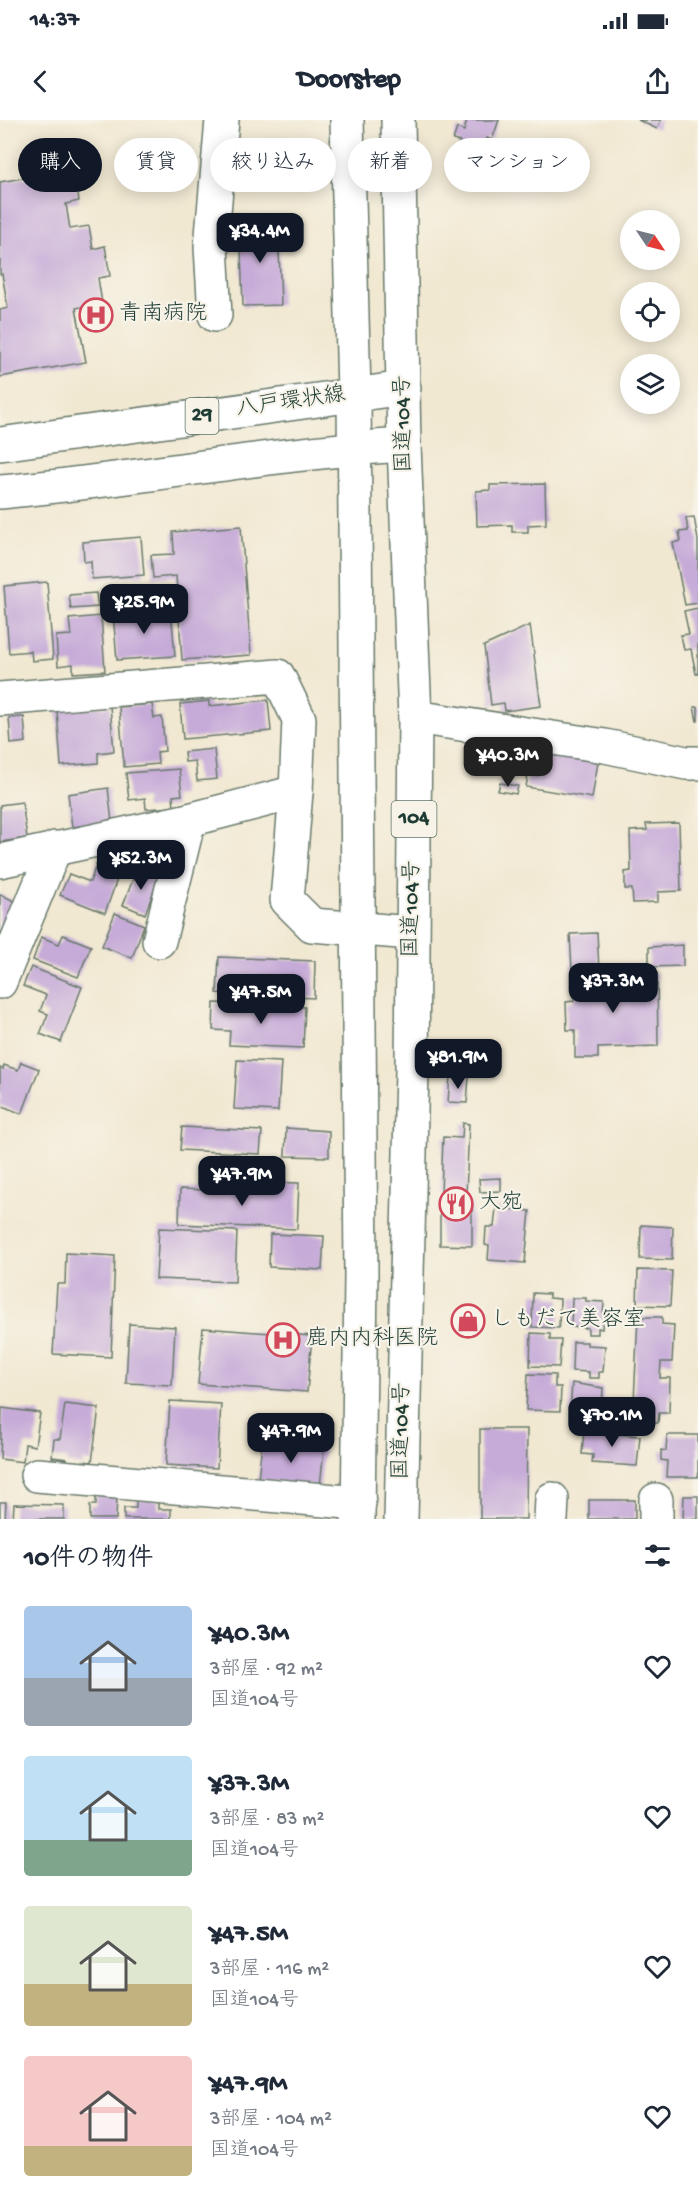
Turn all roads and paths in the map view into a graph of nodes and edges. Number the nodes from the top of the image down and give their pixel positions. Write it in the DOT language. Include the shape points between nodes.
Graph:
graph roads {
  1 [pos="222,120"];
  2 [pos="347,120"];
  3 [pos="398,120"];
  4 [pos="215,315"];
  5 [pos="404,388"];
  6 [pos="354,394"];
  7 [pos="0,444"];
  8 [pos="404,445"];
  9 [pos="354,448"];
  10 [pos="0,492"];
  11 [pos="0,699"];
  12 [pos="415,717"];
  13 [pos="698,763"];
  14 [pos="296,792"];
  15 [pos="189,820"];
  16 [pos="56,848"];
  17 [pos="0,861"];
  18 [pos="358,930"];
  19 [pos="412,933"];
  20 [pos="159,941"];
  21 [pos="0,982"];
  22 [pos="37,1475"];
  23 [pos="359,1511"];
  24 [pos="401,1519"];
  1 -- 4 [label="main road" via="211,247"];
  2 -- 6 [label="main road, 国道104号"];
  3 -- 5 [label="main road, 国道104号 / 104"];
  5 -- 6 [label="main road, 八戸環状線 / 29"];
  5 -- 8 [label="main road, 国道104号 / 104"];
  6 -- 7 [label="main road, 八戸環状線 / 29"];
  6 -- 9 [label="main road, 国道104号"];
  8 -- 9 [label="main road, 29"];
  8 -- 12 [label="main road, 国道104号 / 104"];
  9 -- 10 [label="main road, 29"];
  9 -- 18 [label="main road, 国道104号"];
  11 -- 14 [label="main road" via="278,676 299,719"];
  12 -- 13 [label="main road"];
  12 -- 19 [label="main road, 国道104号 / 104"];
  14 -- 15 [label="main road"];
  14 -- 18 [label="main road" via="287,900 312,926"];
  15 -- 16 [label="main road"];
  15 -- 20 [label="main road"];
  16 -- 17 [label="main road"];
  16 -- 21 [label="main road"];
  18 -- 19 [label="main road"];
  18 -- 23 [label="main road, 国道104号"];
  19 -- 24 [label="main road, 国道104号 / 104"];
  22 -- 23 [label="main road"];
}
